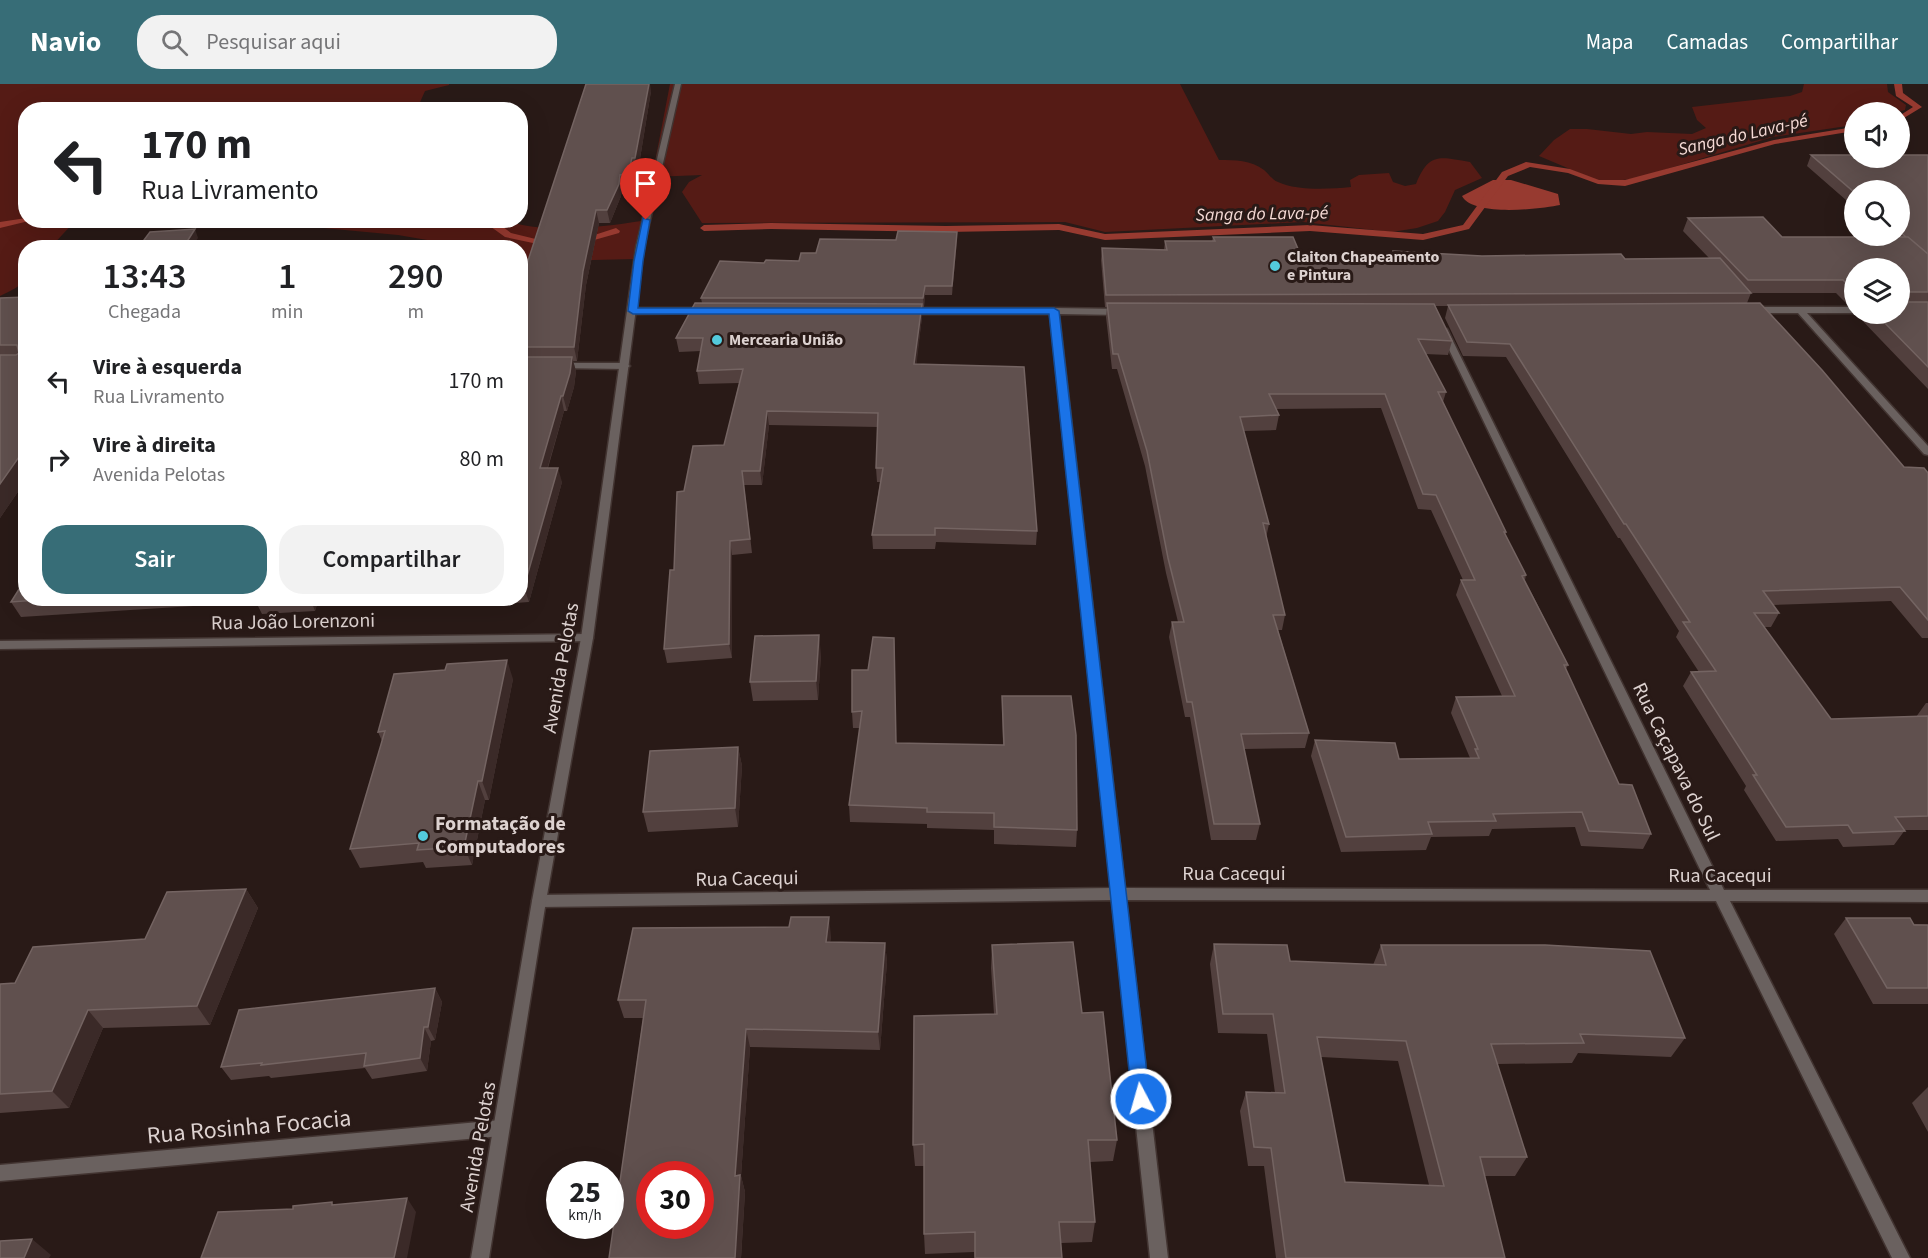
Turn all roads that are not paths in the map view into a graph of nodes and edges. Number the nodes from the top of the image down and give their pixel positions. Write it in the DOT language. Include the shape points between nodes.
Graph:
graph roads {
  1 [pos="678,84"];
  2 [pos="1741,310"];
  3 [pos="1800,310"];
  4 [pos="1844,310"];
  5 [pos="633,311"];
  6 [pos="715,311"];
  7 [pos="902,311"];
  8 [pos="1054,311"];
  9 [pos="1125,312"];
  10 [pos="1441,324"];
  11 [pos="555,366"];
  12 [pos="625,366"];
  13 [pos="1928,452"];
  14 [pos="587,638"];
  15 [pos="0,645"];
  16 [pos="1119,894"];
  17 [pos="1720,896"];
  18 [pos="1928,896"];
  19 [pos="539,901"];
  20 [pos="501,1128"];
  21 [pos="0,1173"];
  22 [pos="480,1258"];
  23 [pos="1159,1258"];
  24 [pos="1900,1258"];
  1 -- 5 [label="street, Avenida Pelotas" via="642,238"];
  2 -- 3 [label="street"];
  3 -- 4 [label="street"];
  3 -- 13 [label="street"];
  5 -- 6 [label="street"];
  5 -- 12 [label="street, Avenida Pelotas"];
  7 -- 8 [label="street"];
  8 -- 9 [label="street"];
  8 -- 16 [label="street"];
  10 -- 17 [label="street, Rua Caçapava do Sul"];
  11 -- 12 [label="street"];
  12 -- 14 [label="street, Avenida Pelotas"];
  14 -- 15 [label="street, Rua João Lorenzoni"];
  14 -- 19 [label="street, Avenida Pelotas"];
  16 -- 17 [label="street, Rua Cacequi"];
  16 -- 19 [label="street, Rua Cacequi"];
  16 -- 23 [label="street"];
  17 -- 18 [label="street, Rua Cacequi"];
  17 -- 24 [label="street, Rua Caçapava do Sul"];
  19 -- 20 [label="street, Avenida Pelotas"];
  20 -- 21 [label="street, Rua Rosinha Focacia"];
  20 -- 22 [label="street, Avenida Pelotas"];
}
